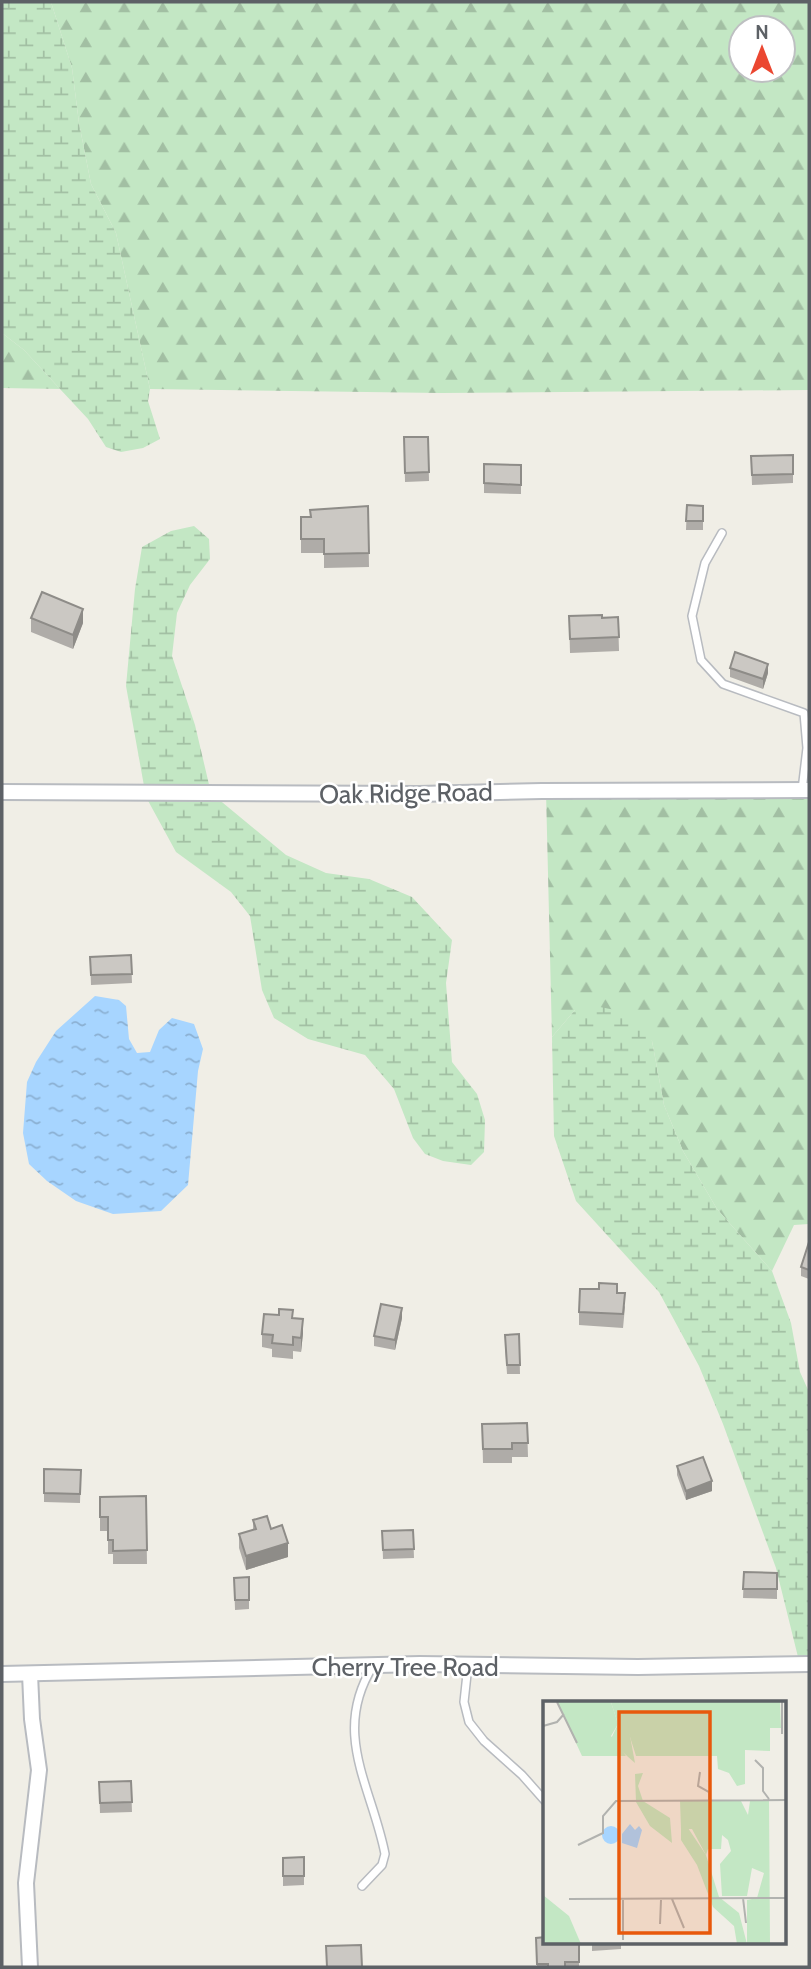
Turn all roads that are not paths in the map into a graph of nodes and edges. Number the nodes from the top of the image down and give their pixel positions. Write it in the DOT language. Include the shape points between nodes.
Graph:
graph roads {
  1 [pos="722,533"];
  2 [pos="807,728"];
  3 [pos="806,790"];
  4 [pos="2,792"];
  5 [pos="809,1664"];
  6 [pos="468,1665"];
  7 [pos="373,1666"];
  8 [pos="2,1674"];
  9 [pos="30,1674"];
  10 [pos="543,1799"];
  11 [pos="362,1886"];
  12 [pos="30,1967"];
  1 -- 2 [label="lane" via="705,563 692,616 701,660 723,684 804,713"];
  2 -- 3 [label="lane"];
  3 -- 4 [label="street, Oak Ridge Road"];
  5 -- 6 [label="street, Cherry Tree Road"];
  6 -- 7 [label="street, Cherry Tree Road"];
  6 -- 10 [label="lane" via="464,1702 469,1722"];
  7 -- 9 [label="street, Cherry Tree Road"];
  7 -- 11 [label="lane" via="356,1703 354,1734 357,1762 385,1854 382,1865"];
  8 -- 9 [label="street, Cherry Tree Road"];
  9 -- 12 [label="street" via="39,1770 26,1883"];
}
